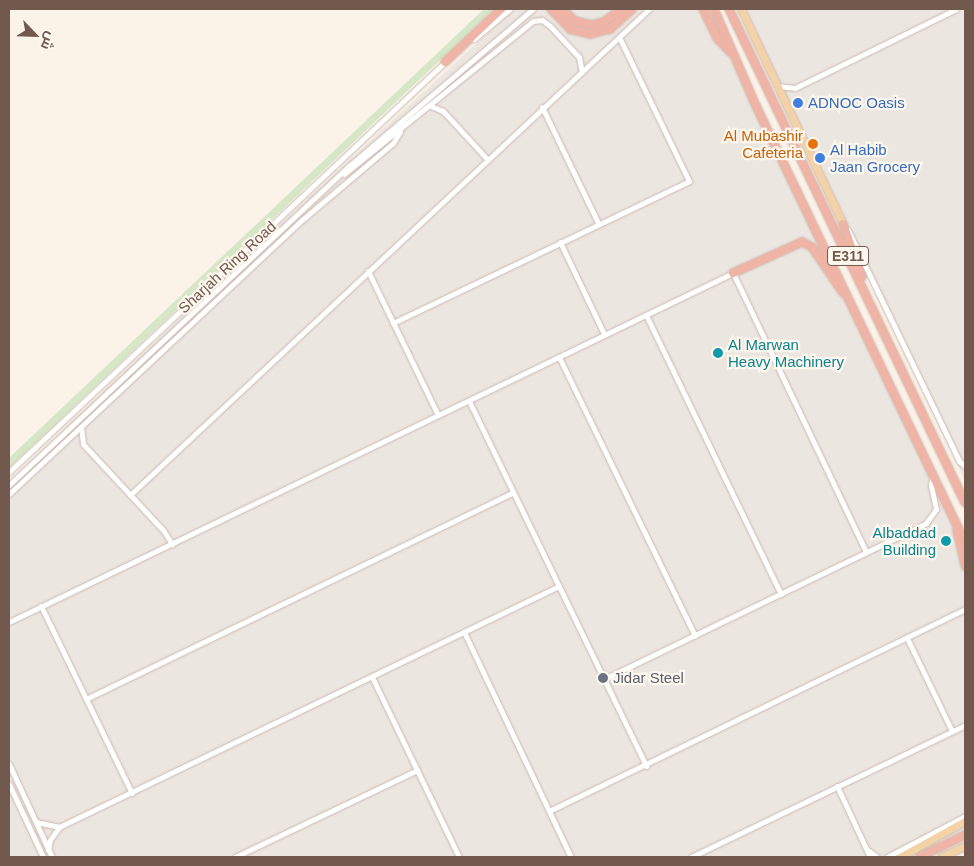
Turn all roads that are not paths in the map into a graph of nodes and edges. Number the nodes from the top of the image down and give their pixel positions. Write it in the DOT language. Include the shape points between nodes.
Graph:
graph roads {
  1 [pos="501,9"];
  2 [pos="510,9"];
  3 [pos="533,9"];
  4 [pos="551,9"];
  5 [pos="562,9"];
  6 [pos="621,9"];
  7 [pos="632,9"];
  8 [pos="649,9"];
  9 [pos="703,9"];
  10 [pos="714,9"];
  11 [pos="729,9"];
  12 [pos="741,9"];
  13 [pos="956,9"];
  14 [pos="620,37"];
  15 [pos="734,55"];
  16 [pos="445,62"];
  17 [pos="582,72"];
  18 [pos="777,86"];
  19 [pos="442,97"];
  20 [pos="431,106"];
  21 [pos="542,106"];
  22 [pos="443,111"];
  23 [pos="400,132"];
  24 [pos="486,159"];
  25 [pos="341,175"];
  26 [pos="598,223"];
  27 [pos="843,224"];
  28 [pos="560,242"];
  29 [pos="368,271"];
  30 [pos="733,273"];
  31 [pos="863,287"];
  32 [pos="848,296"];
  33 [pos="646,315"];
  34 [pos="393,322"];
  35 [pos="604,334"];
  36 [pos="559,357"];
  37 [pos="468,401"];
  38 [pos="438,415"];
  39 [pos="81,426"];
  40 [pos="67,440"];
  41 [pos="83,444"];
  42 [pos="965,466"];
  43 [pos="9,472"];
  44 [pos="933,474"];
  45 [pos="9,485"];
  46 [pos="513,493"];
  47 [pos="9,494"];
  48 [pos="130,495"];
  49 [pos="965,503"];
  50 [pos="957,526"];
  51 [pos="965,543"];
  52 [pos="172,544"];
  53 [pos="866,552"];
  54 [pos="965,566"];
  55 [pos="559,586"];
  56 [pos="781,594"];
  57 [pos="41,606"];
  58 [pos="965,609"];
  59 [pos="9,622"];
  60 [pos="464,632"];
  61 [pos="695,636"];
  62 [pos="907,638"];
  63 [pos="372,677"];
  64 [pos="604,679"];
  65 [pos="86,699"];
  66 [pos="965,725"];
  67 [pos="952,732"];
  68 [pos="9,764"];
  69 [pos="646,766"];
  70 [pos="417,770"];
  71 [pos="9,784"];
  72 [pos="837,786"];
  73 [pos="132,792"];
  74 [pos="549,811"];
  75 [pos="965,816"];
  76 [pos="965,821"];
  77 [pos="36,822"];
  78 [pos="60,827"];
  79 [pos="965,835"];
  80 [pos="965,846"];
  81 [pos="48,850"];
  82 [pos="868,850"];
  83 [pos="43,857"];
  84 [pos="52,857"];
  85 [pos="234,857"];
  86 [pos="459,857"];
  87 [pos="571,857"];
  88 [pos="690,857"];
  89 [pos="870,857"];
  90 [pos="877,857"];
  91 [pos="888,857"];
  92 [pos="900,857"];
  93 [pos="920,857"];
  94 [pos="941,857"];
  1 -- 16 [label="highway"];
  2 -- 16 [label="street, Sharjah Ring Road"];
  3 -- 25 [label="street"];
  4 -- 7 [label="highway" via="566,26 590,34 610,29"];
  5 -- 6 [label="highway" via="575,21 592,25 604,22"];
  8 -- 14 [label="street"];
  9 -- 15 [label="highway" via="717,38"];
  10 -- 15 [label="highway, E311"];
  11 -- 31 [label="highway, E311"];
  12 -- 18 [label="main road"];
  13 -- 18 [label="street" via="795,88"];
  14 -- 17 [label="street"];
  14 -- 26 [label="street" via="689,181"];
  15 -- 32 [label="highway, E311"];
  16 -- 43 [label="street, Sharjah Ring Road"];
  17 -- 19 [label="street" via="579,57 546,23 537,20"];
  17 -- 21 [label="street"];
  18 -- 27 [label="main road"];
  19 -- 20 [label="street"];
  19 -- 22 [label="street"];
  20 -- 22 [label="street"];
  20 -- 23 [label="street"];
  21 -- 24 [label="street"];
  21 -- 26 [label="street"];
  22 -- 24 [label="street"];
  23 -- 25 [label="street"];
  23 -- 39 [label="street" via="393,143 302,220"];
  24 -- 29 [label="street"];
  25 -- 45 [label="street"];
  26 -- 28 [label="street"];
  27 -- 31 [label="highway" via="858,262"];
  27 -- 42 [label="street" via="959,461"];
  28 -- 34 [label="street"];
  28 -- 35 [label="street"];
  29 -- 34 [label="street"];
  29 -- 48 [label="street"];
  30 -- 32 [label="highway" via="794,243 806,243"];
  30 -- 33 [label="street"];
  30 -- 53 [label="street"];
  31 -- 49 [label="highway, E311"];
  32 -- 44 [label="highway, E311"];
  33 -- 35 [label="street"];
  33 -- 56 [label="street"];
  34 -- 38 [label="street"];
  35 -- 36 [label="street"];
  36 -- 37 [label="street"];
  36 -- 61 [label="street"];
  37 -- 38 [label="street"];
  37 -- 46 [label="street"];
  38 -- 52 [label="street"];
  39 -- 40 [label="street"];
  39 -- 41 [label="street"];
  40 -- 41 [label="street"];
  40 -- 47 [label="street"];
  41 -- 48 [label="street"];
  44 -- 50 [label="highway, E311"];
  44 -- 53 [label="street" via="931,486 936,510 926,523"];
  46 -- 55 [label="street"];
  46 -- 65 [label="street"];
  48 -- 52 [label="street"];
  50 -- 51 [label="highway, E311"];
  50 -- 54 [label="highway"];
  52 -- 57 [label="street"];
  53 -- 56 [label="street"];
  55 -- 60 [label="street"];
  55 -- 64 [label="street"];
  56 -- 61 [label="street"];
  57 -- 59 [label="street"];
  57 -- 65 [label="street"];
  58 -- 62 [label="street"];
  60 -- 63 [label="street"];
  60 -- 74 [label="street"];
  61 -- 64 [label="street"];
  62 -- 67 [label="street"];
  62 -- 69 [label="street"];
  63 -- 70 [label="street"];
  63 -- 73 [label="street"];
  64 -- 69 [label="street"];
  65 -- 73 [label="street"];
  66 -- 67 [label="street"];
  67 -- 72 [label="street"];
  68 -- 77 [label="street"];
  69 -- 74 [label="street"];
  70 -- 85 [label="street"];
  70 -- 86 [label="street"];
  71 -- 83 [label="street"];
  72 -- 82 [label="street"];
  72 -- 88 [label="street"];
  73 -- 78 [label="street"];
  74 -- 87 [label="street"];
  75 -- 91 [label="street"];
  76 -- 92 [label="main road"];
  77 -- 78 [label="street"];
  77 -- 81 [label="street"];
  78 -- 81 [label="street" via="50,840"];
  79 -- 93 [label="highway"];
  80 -- 94 [label="main road"];
  81 -- 84 [label="street"];
  82 -- 89 [label="street"];
  82 -- 90 [label="street"];
}
